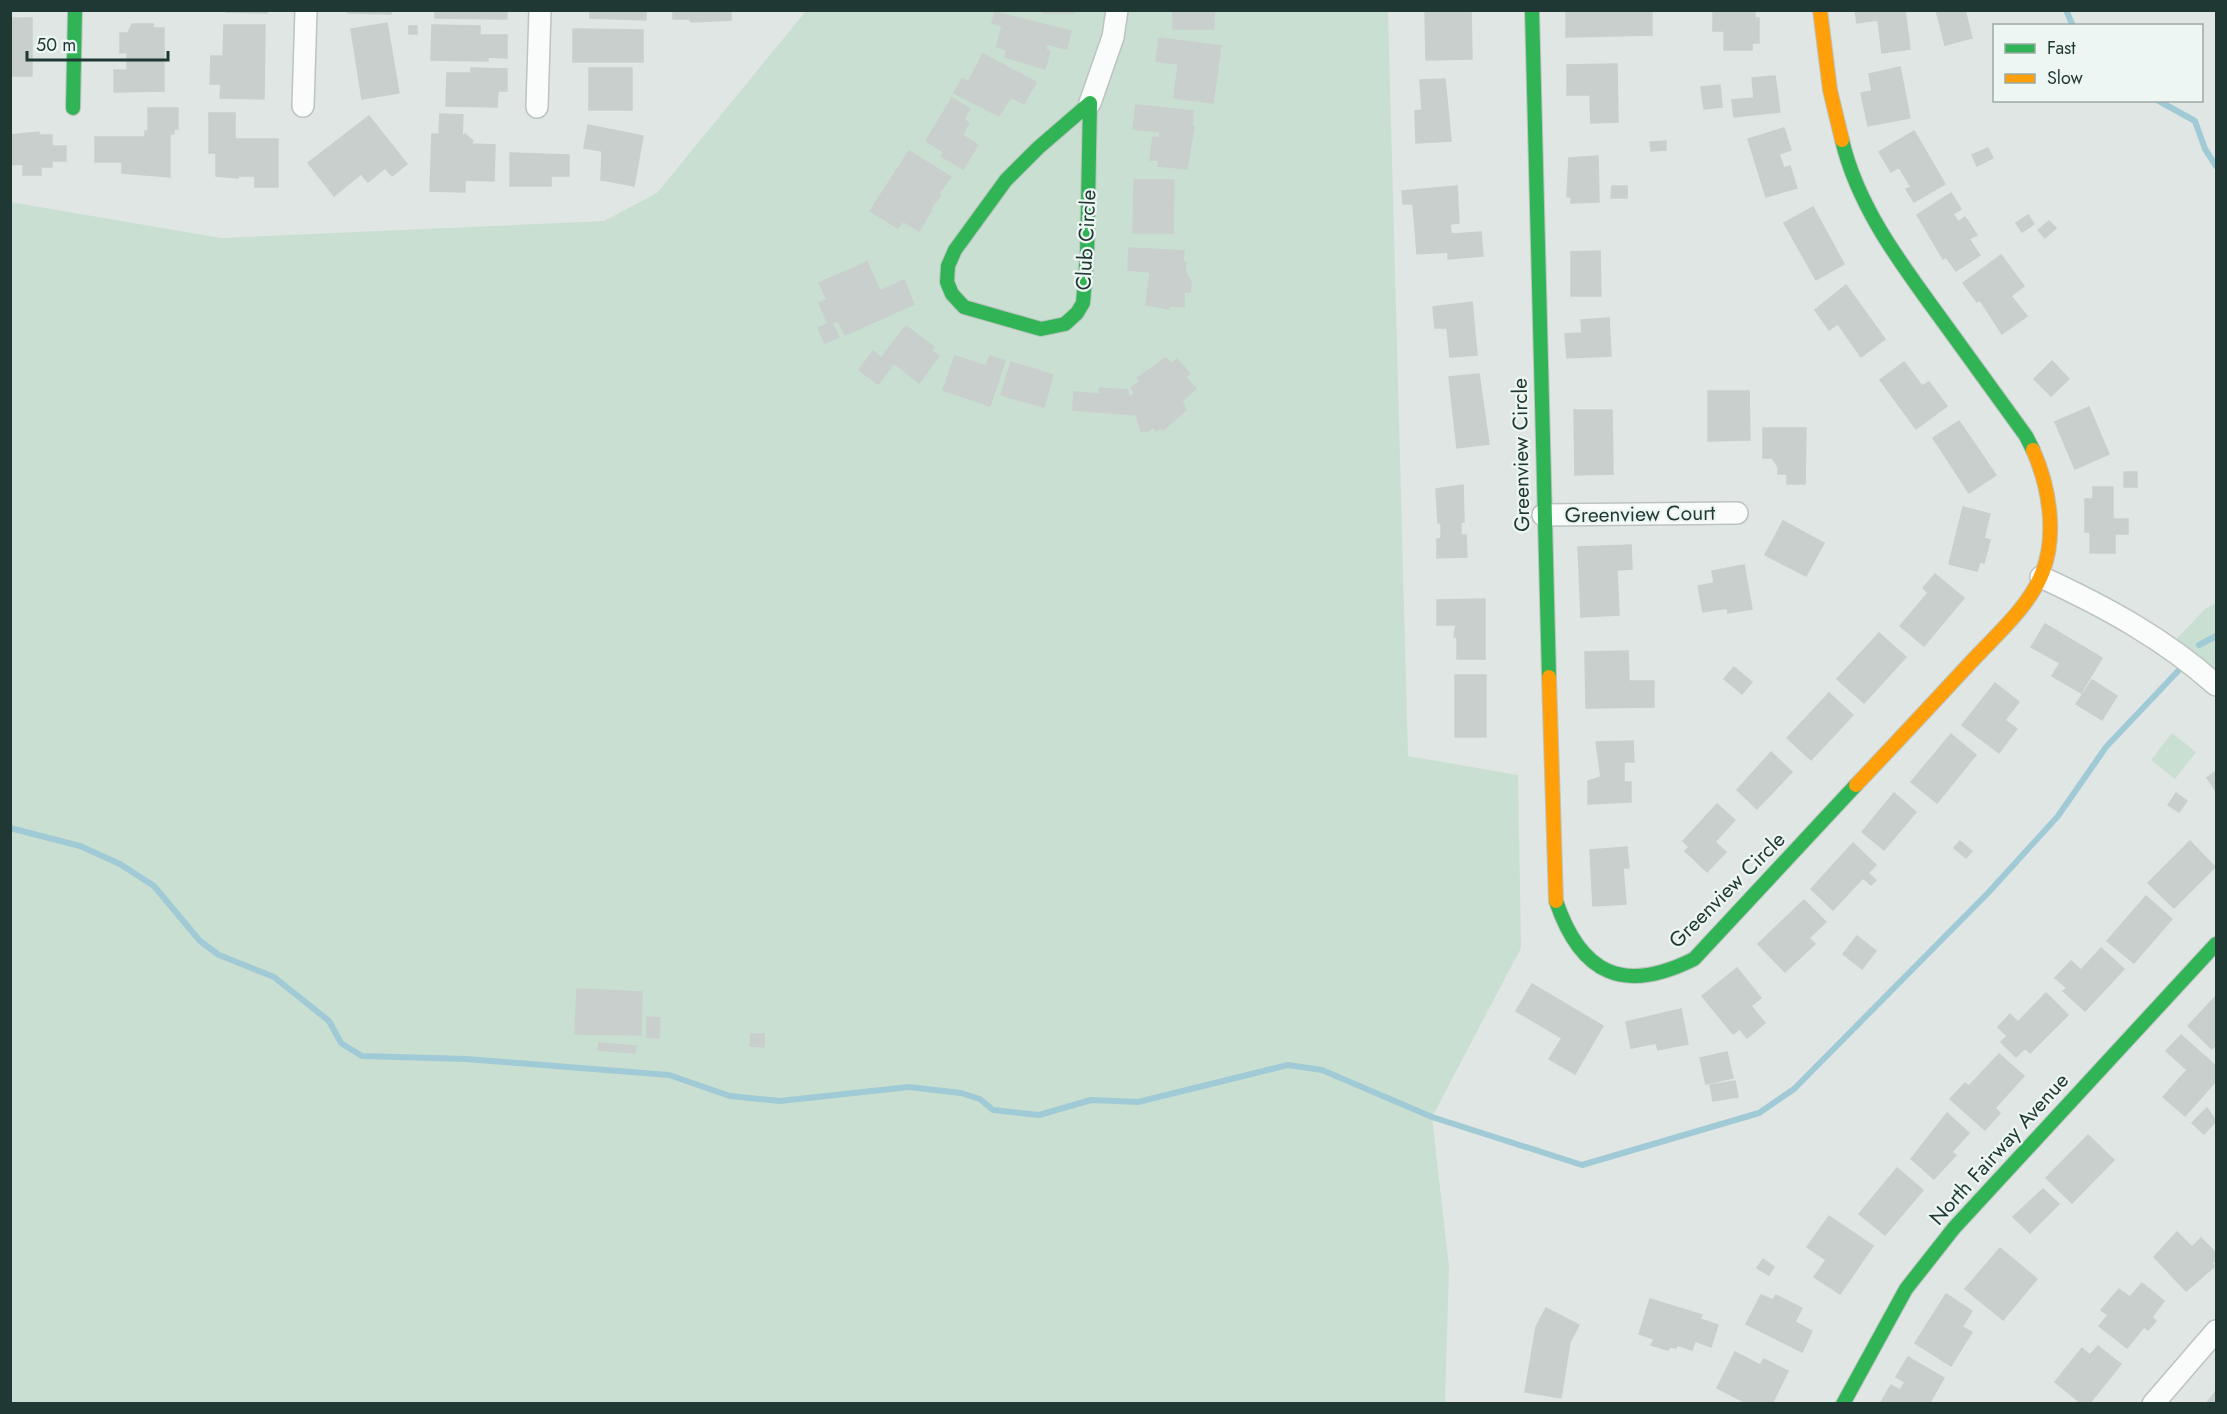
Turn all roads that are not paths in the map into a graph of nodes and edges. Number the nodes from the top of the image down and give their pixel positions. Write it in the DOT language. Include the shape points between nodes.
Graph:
graph roads {
  1 [pos="75,10"];
  2 [pos="306,10"];
  3 [pos="540,10"];
  4 [pos="1117,10"];
  5 [pos="1532,10"];
  6 [pos="1820,10"];
  7 [pos="1090,103"];
  8 [pos="303,106"];
  9 [pos="537,107"];
  10 [pos="72,108"];
  11 [pos="1737,513"];
  12 [pos="1543,515"];
  13 [pos="2041,577"];
  14 [pos="2217,685"];
  15 [pos="2217,944"];
  16 [pos="2217,1331"];
  17 [pos="1843,1404"];
  18 [pos="2153,1404"];
  1 -- 10 [label="street"];
  2 -- 8 [label="street"];
  3 -- 9 [label="street"];
  4 -- 7 [label="street, Club Circle" via="1113,37"];
  5 -- 12 [label="street, Greenview Circle"];
  6 -- 13 [label="street, Greenview Circle" via="1830,90 1849,169 1906,271 2026,436 2040,462 2049,491 2050,524"];
  7 -- 7 [label="street, Club Circle" via="1001,183 956,250 946,278 955,299 964,307 1041,329 1065,324 1077,313 1083,303 1087,255"];
  11 -- 12 [label="street, Greenview Court"];
  12 -- 13 [label="street, Greenview Circle" via="1554,897 1560,921 1583,956 1620,976 1656,976 1694,959 2017,613"];
  13 -- 14 [label="street" via="2145,631"];
  15 -- 17 [label="street, North Fairway Avenue" via="1954,1228 1906,1289"];
  16 -- 18 [label="street"];
}
